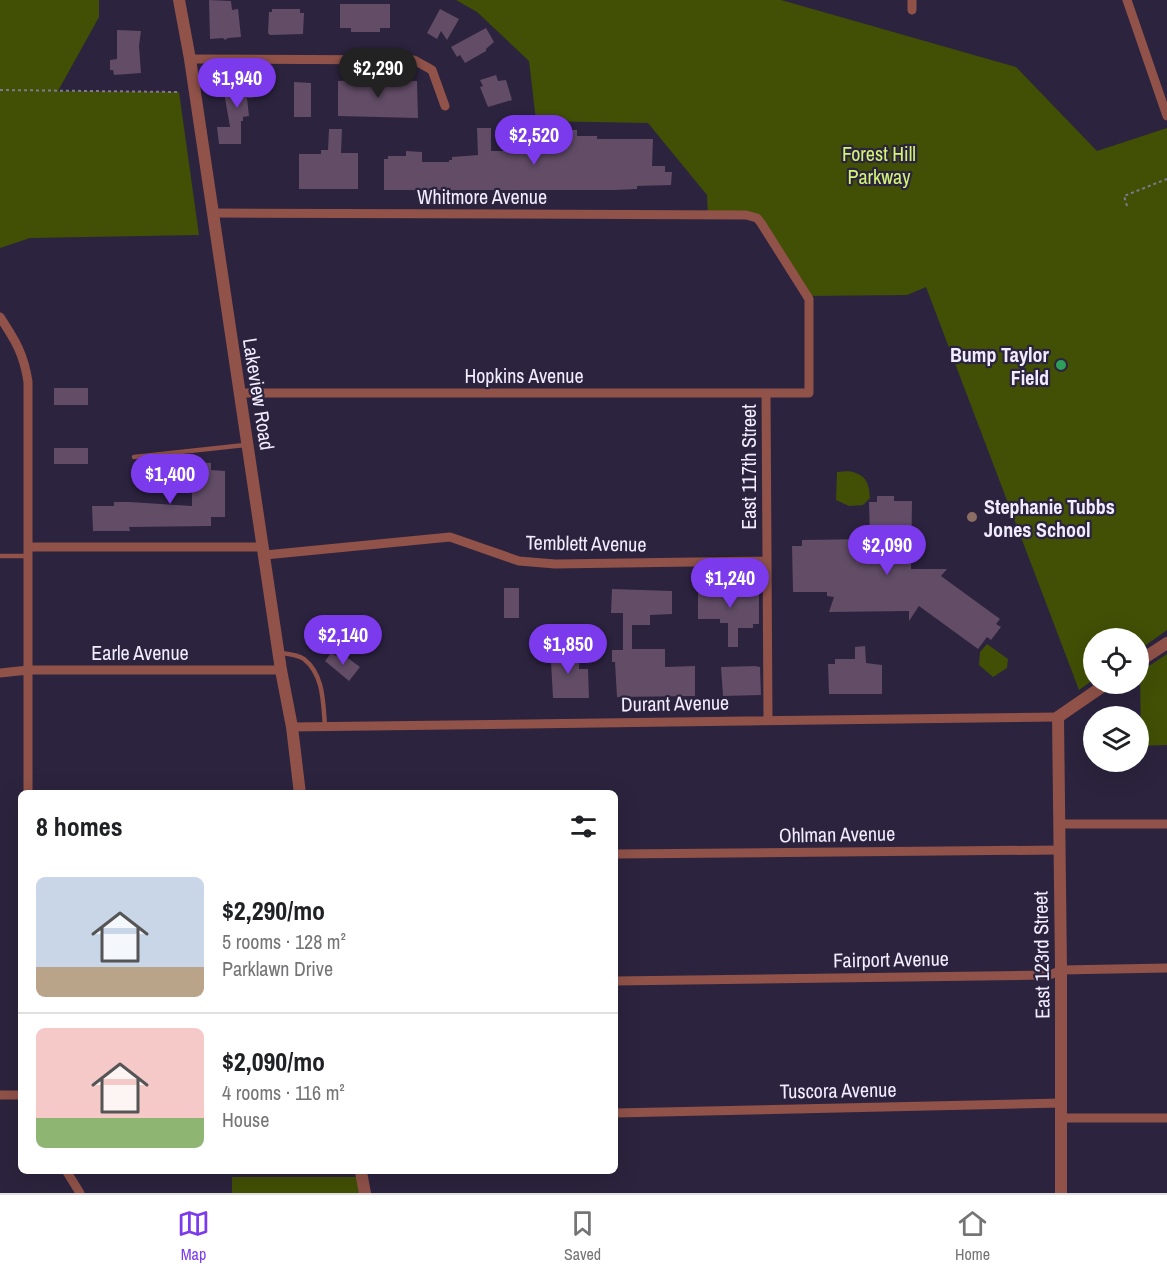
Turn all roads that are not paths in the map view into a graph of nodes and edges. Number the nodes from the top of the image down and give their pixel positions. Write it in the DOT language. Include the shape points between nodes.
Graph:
graph roads {
  1 [pos="179,0"];
  2 [pos="1126,0"];
  3 [pos="190,59"];
  4 [pos="445,106"];
  5 [pos="1167,116"];
  6 [pos="213,213"];
  7 [pos="0,317"];
  8 [pos="239,393"];
  9 [pos="766,393"];
  10 [pos="809,393"];
  11 [pos="247,444"];
  12 [pos="135,457"];
  13 [pos="28,551"];
  14 [pos="264,551"];
  15 [pos="0,556"];
  16 [pos="767,561"];
  17 [pos="1167,643"];
  18 [pos="278,653"];
  19 [pos="1149,655"];
  20 [pos="28,670"];
  21 [pos="281,670"];
  22 [pos="0,673"];
  23 [pos="1091,694"];
  24 [pos="1058,717"];
  25 [pos="768,720"];
  26 [pos="325,726"];
  27 [pos="292,727"];
  28 [pos="28,790"];
  29 [pos="300,790"];
  30 [pos="1059,824"];
  31 [pos="1167,824"];
  32 [pos="1059,850"];
  33 [pos="618,854"];
  34 [pos="1167,968"];
  35 [pos="1061,970"];
  36 [pos="618,981"];
  37 [pos="0,1095"];
  38 [pos="18,1095"];
  39 [pos="1061,1103"];
  40 [pos="618,1113"];
  41 [pos="1062,1118"];
  42 [pos="1167,1118"];
  43 [pos="68,1174"];
  44 [pos="361,1174"];
  45 [pos="80,1193"];
  46 [pos="365,1193"];
  47 [pos="1061,1193"];
  1 -- 3 [label="street, Lakeview Road"];
  2 -- 5 [label="street"];
  3 -- 4 [label="street" via="414,60 432,70"];
  3 -- 6 [label="street, Lakeview Road"];
  6 -- 8 [label="street, Lakeview Road"];
  6 -- 10 [label="street, Whitmore Avenue" via="751,216 761,223 809,300"];
  7 -- 13 [label="street" via="25,360 28,382"];
  8 -- 9 [label="street, Hopkins Avenue"];
  8 -- 11 [label="street, Lakeview Road"];
  9 -- 10 [label="street, Hopkins Avenue"];
  9 -- 16 [label="street, East 117th Street"];
  11 -- 12 [label="lane"];
  11 -- 14 [label="street, Lakeview Road"];
  13 -- 14 [label="street, Temblett Avenue"];
  13 -- 15 [label="lane"];
  13 -- 20 [label="street"];
  14 -- 16 [label="street, Temblett Avenue" via="450,537 519,561 555,564"];
  14 -- 18 [label="street, Lakeview Road"];
  16 -- 25 [label="street, East 117th Street"];
  17 -- 19 [label="street"];
  18 -- 21 [label="street, Lakeview Road"];
  18 -- 26 [label="lane" via="304,658 317,674"];
  20 -- 21 [label="street, Earle Avenue"];
  20 -- 22 [label="street, Earle Avenue"];
  20 -- 28 [label="street"];
  21 -- 27 [label="street, Lakeview Road"];
  23 -- 24 [label="street"];
  24 -- 25 [label="street, Durant Avenue"];
  24 -- 30 [label="street, East 123rd Street"];
  25 -- 26 [label="street, Durant Avenue"];
  26 -- 27 [label="street, Durant Avenue"];
  27 -- 29 [label="street, Lakeview Road"];
  30 -- 31 [label="street"];
  30 -- 32 [label="street, East 123rd Street"];
  32 -- 33 [label="street, Ohlman Avenue"];
  32 -- 35 [label="street, East 123rd Street"];
  34 -- 35 [label="street, Fairport Avenue"];
  35 -- 36 [label="street, Fairport Avenue" via="1050,975"];
  35 -- 39 [label="street, East 123rd Street"];
  37 -- 38 [label="street"];
  39 -- 40 [label="street, Tuscora Avenue"];
  39 -- 41 [label="street, East 123rd Street"];
  41 -- 42 [label="street"];
  41 -- 47 [label="street, East 123rd Street"];
  43 -- 45 [label="street"];
  44 -- 46 [label="street"];
}
